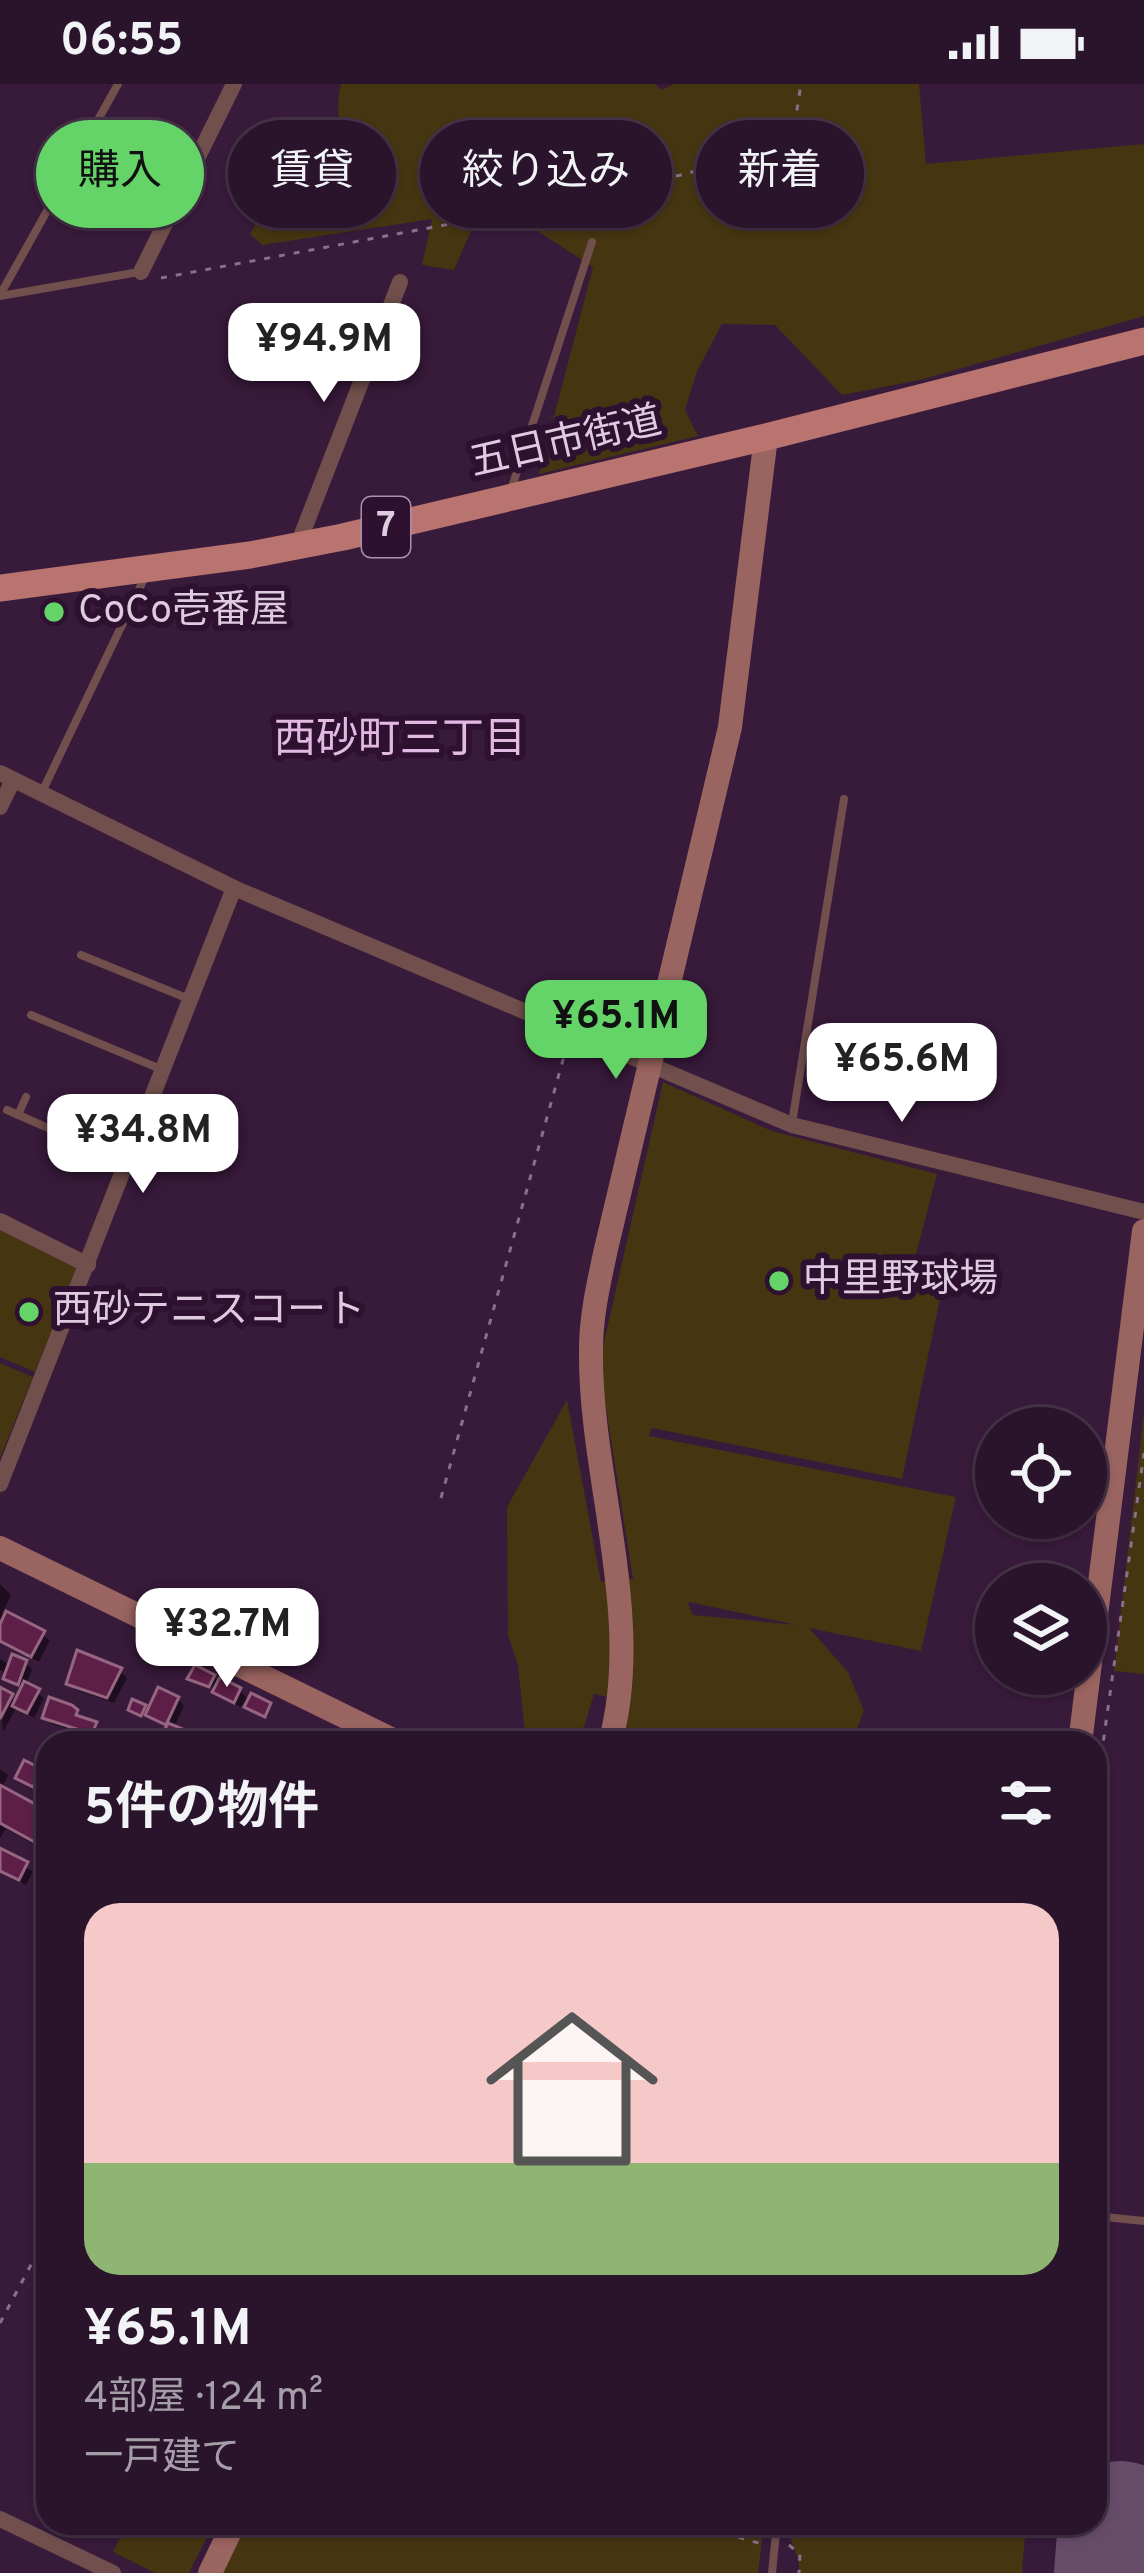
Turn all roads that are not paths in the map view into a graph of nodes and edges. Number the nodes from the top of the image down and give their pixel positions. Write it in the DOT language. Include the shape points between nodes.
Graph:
graph roads {
  1 [pos="118,84"];
  2 [pos="234,84"];
  3 [pos="592,242"];
  4 [pos="141,272"];
  5 [pos="400,282"];
  6 [pos="0,296"];
  7 [pos="1144,341"];
  8 [pos="766,437"];
  9 [pos="509,498"];
  10 [pos="297,547"];
  11 [pos="149,569"];
  12 [pos="0,588"];
  13 [pos="6,776"];
  14 [pos="42,794"];
  15 [pos="844,799"];
  16 [pos="0,807"];
  17 [pos="234,888"];
  18 [pos="81,956"];
  19 [pos="190,1000"];
  20 [pos="31,1015"];
  21 [pos="651,1065"];
  22 [pos="164,1070"];
  23 [pos="26,1097"];
  24 [pos="7,1110"];
  25 [pos="18,1115"];
  26 [pos="792,1125"];
  27 [pos="128,1162"];
  28 [pos="1144,1212"];
  29 [pos="0,1221"];
  30 [pos="1144,1231"];
  31 [pos="88,1265"];
  32 [pos="0,1484"];
  33 [pos="0,1548"];
  34 [pos="374,1731"];
  35 [pos="612,1731"];
  36 [pos="1082,1731"];
  37 [pos="1107,2217"];
  38 [pos="1144,2221"];
  39 [pos="0,2519"];
  40 [pos="228,2535"];
  41 [pos="776,2535"];
  42 [pos="113,2573"];
  43 [pos="210,2573"];
  44 [pos="772,2573"];
  1 -- 6 [label="lane"];
  2 -- 4 [label="street"];
  3 -- 9 [label="lane"];
  4 -- 6 [label="lane"];
  5 -- 10 [label="street"];
  7 -- 8 [label="main road, 五日市街道 / 7"];
  8 -- 9 [label="main road, 五日市街道 / 7"];
  8 -- 21 [label="street" via="730,727"];
  9 -- 10 [label="main road, 五日市街道 / 7"];
  10 -- 11 [label="main road, 五日市街道 / 7"];
  11 -- 12 [label="main road, 五日市街道 / 7"];
  11 -- 14 [label="lane"];
  13 -- 14 [label="street"];
  13 -- 16 [label="street"];
  14 -- 17 [label="street"];
  15 -- 26 [label="lane"];
  17 -- 19 [label="street"];
  17 -- 21 [label="street"];
  18 -- 19 [label="lane"];
  19 -- 22 [label="street"];
  20 -- 22 [label="lane"];
  21 -- 26 [label="street"];
  21 -- 35 [label="street" via="591,1336 618,1590"];
  22 -- 27 [label="street"];
  23 -- 25 [label="lane"];
  24 -- 25 [label="lane"];
  25 -- 27 [label="lane"];
  26 -- 28 [label="street"];
  27 -- 31 [label="street"];
  29 -- 31 [label="street"];
  30 -- 36 [label="street"];
  31 -- 32 [label="street"];
  33 -- 34 [label="street"];
  37 -- 38 [label="lane"];
  39 -- 42 [label="street"];
  40 -- 43 [label="street"];
  41 -- 44 [label="lane"];
}
